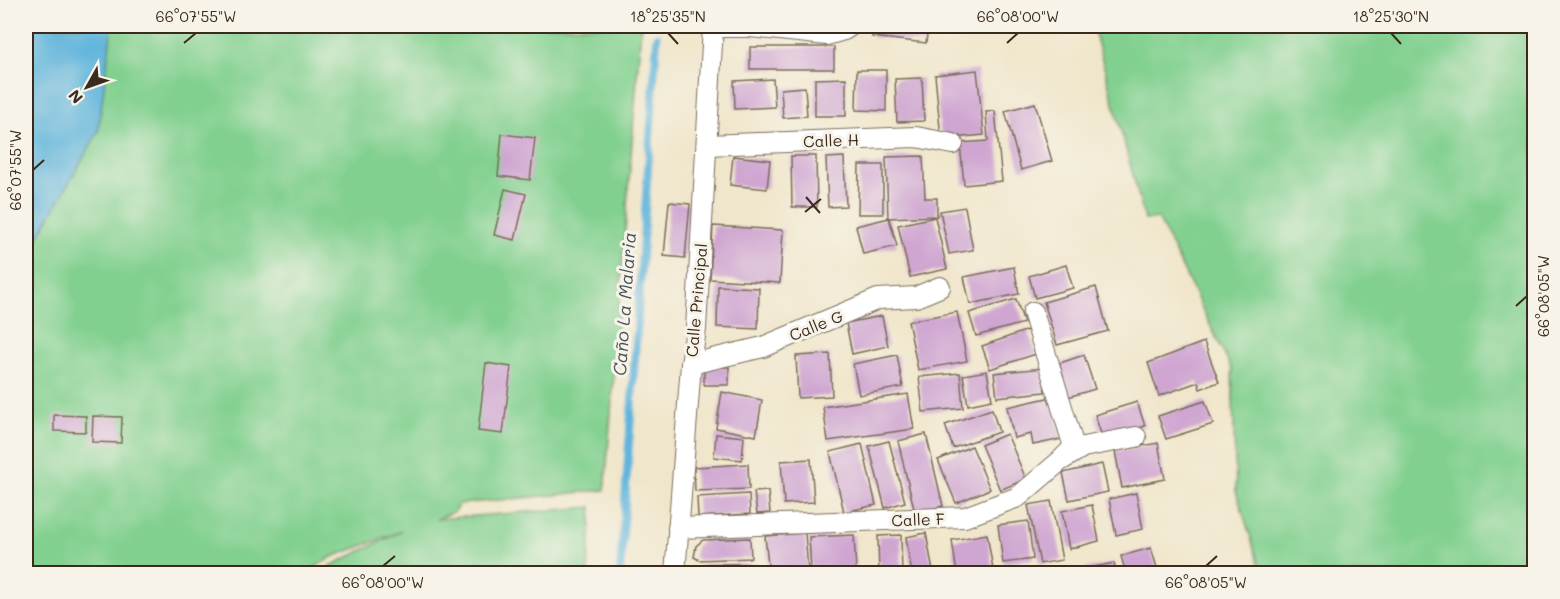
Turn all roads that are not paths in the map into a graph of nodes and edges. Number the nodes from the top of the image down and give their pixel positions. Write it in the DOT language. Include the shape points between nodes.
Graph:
graph roads {
  1 [pos="713,26"];
  2 [pos="850,26"];
  3 [pos="953,144"];
  4 [pos="707,145"];
  5 [pos="940,286"];
  6 [pos="1033,312"];
  7 [pos="691,364"];
  8 [pos="1136,437"];
  9 [pos="1060,461"];
  10 [pos="678,528"];
  11 [pos="675,573"];
  1 -- 2 [label="street" via="827,35"];
  1 -- 4 [label="street, Calle Principal"];
  3 -- 4 [label="street, Calle H" via="916,137"];
  4 -- 7 [label="street, Calle Principal"];
  5 -- 7 [label="street, Calle G" via="916,297 878,299 763,347"];
  6 -- 9 [label="street" via="1074,447"];
  7 -- 10 [label="street, Calle Principal"];
  8 -- 9 [label="street, Calle F" via="1083,447"];
  9 -- 10 [label="street, Calle F" via="1017,496 965,517"];
  10 -- 11 [label="street, Calle Principal"];
}
